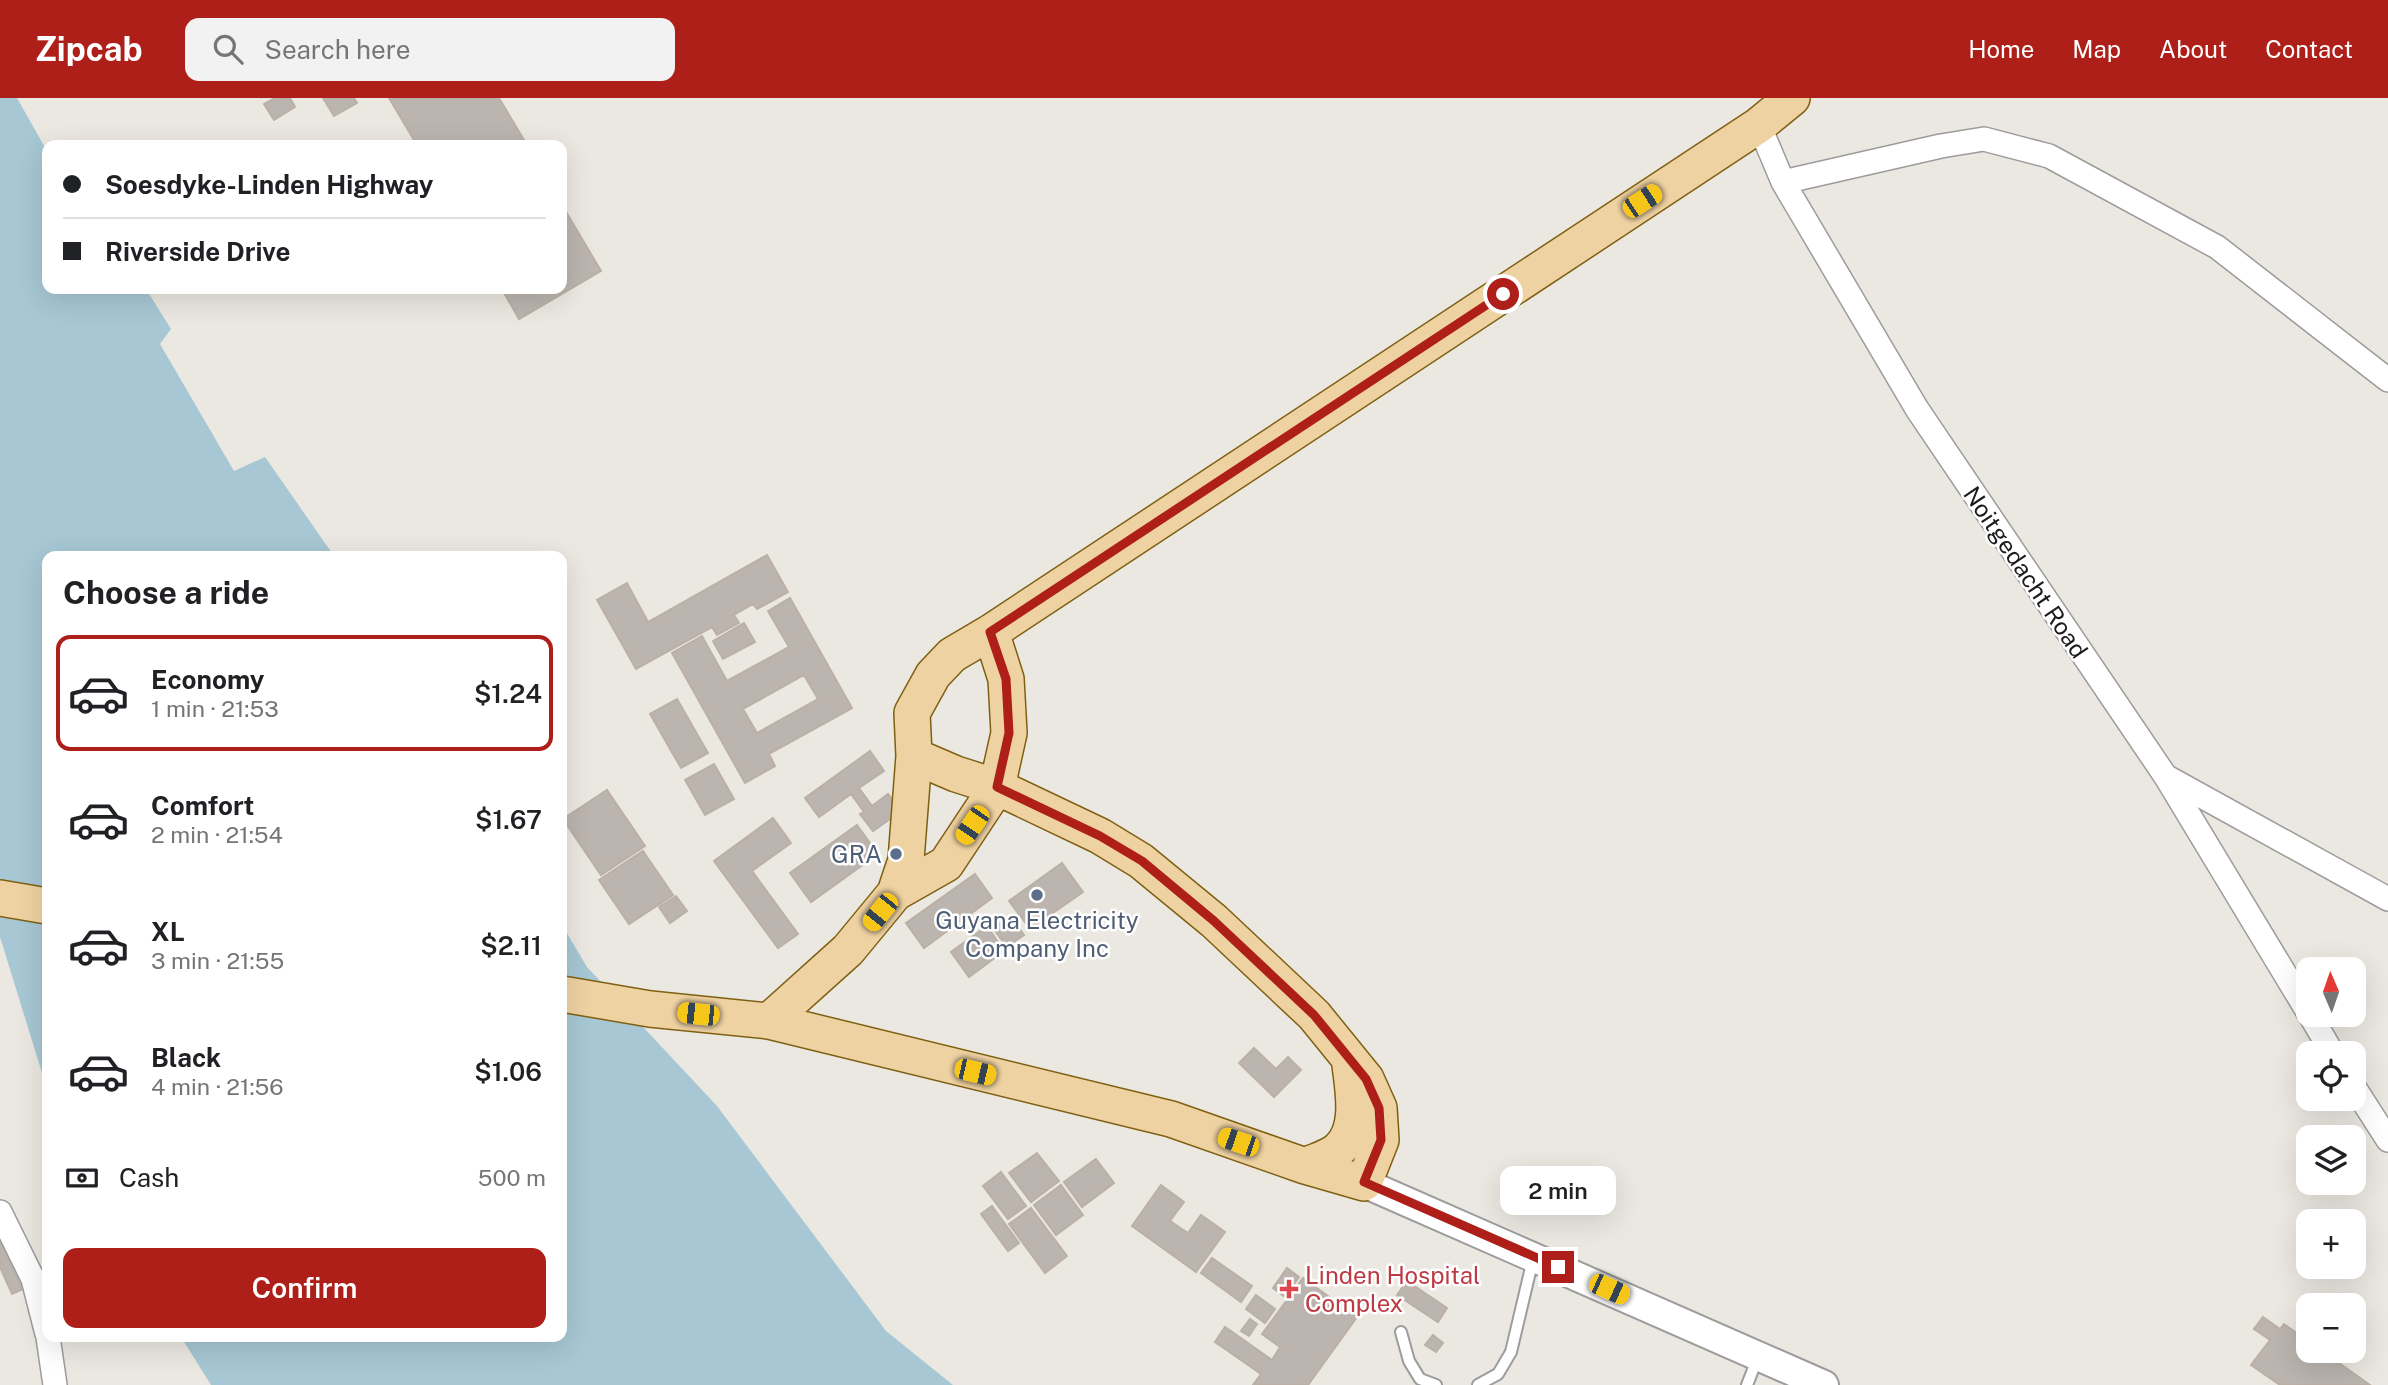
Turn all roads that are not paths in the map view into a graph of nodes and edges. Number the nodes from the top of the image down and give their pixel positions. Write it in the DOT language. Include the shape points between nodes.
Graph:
graph roads {
  1 [pos="1792,98"];
  2 [pos="1759,125"];
  3 [pos="1783,182"];
  4 [pos="2388,380"];
  5 [pos="990,632"];
  6 [pos="914,756"];
  7 [pos="2166,777"];
  8 [pos="997,787"];
  9 [pos="895,893"];
  10 [pos="0,898"];
  11 [pos="2388,899"];
  12 [pos="42,905"];
  13 [pos="2296,992"];
  14 [pos="567,994"];
  15 [pos="769,1021"];
  16 [pos="1350,1060"];
  17 [pos="2366,1106"];
  18 [pos="2388,1140"];
  19 [pos="1305,1166"];
  20 [pos="1364,1182"];
  21 [pos="0,1212"];
  22 [pos="1533,1256"];
  23 [pos="42,1313"];
  24 [pos="1401,1332"];
  25 [pos="49,1342"];
  26 [pos="1759,1355"];
  27 [pos="55,1385"];
  28 [pos="1436,1385"];
  29 [pos="1478,1385"];
  30 [pos="1747,1385"];
  31 [pos="1824,1385"];
  1 -- 2 [label="main road"];
  2 -- 3 [label="street, Noitgedacht Road"];
  2 -- 5 [label="main road"];
  3 -- 4 [label="street" via="1984,139 2049,156 2217,247"];
  3 -- 7 [label="street, Noitgedacht Road" via="1917,410"];
  5 -- 6 [label="main road" via="952,655 933,675 912,713"];
  5 -- 8 [label="main road" via="1006,679 1009,733"];
  6 -- 8 [label="main road"];
  6 -- 9 [label="main road" via="906,860"];
  7 -- 11 [label="street"];
  7 -- 13 [label="street, Noitgedacht Road"];
  8 -- 9 [label="main road" via="946,864"];
  8 -- 16 [label="main road" via="1142,861 1304,1006"];
  9 -- 15 [label="main road" via="848,950"];
  10 -- 12 [label="main road"];
  14 -- 15 [label="main road" via="650,1009"];
  15 -- 19 [label="main road" via="1171,1119"];
  16 -- 19 [label="main road" via="1354,1096 1349,1135 1339,1150"];
  16 -- 20 [label="main road" via="1366,1079 1379,1108 1381,1140"];
  17 -- 18 [label="street"];
  19 -- 20 [label="main road"];
  20 -- 22 [label="street"];
  21 -- 23 [label="street" via="33,1279"];
  22 -- 26 [label="street"];
  22 -- 29 [label="lane" via="1511,1352 1498,1374"];
  24 -- 28 [label="lane" via="1414,1370"];
  25 -- 27 [label="street"];
  26 -- 30 [label="lane"];
  26 -- 31 [label="street"];
}
